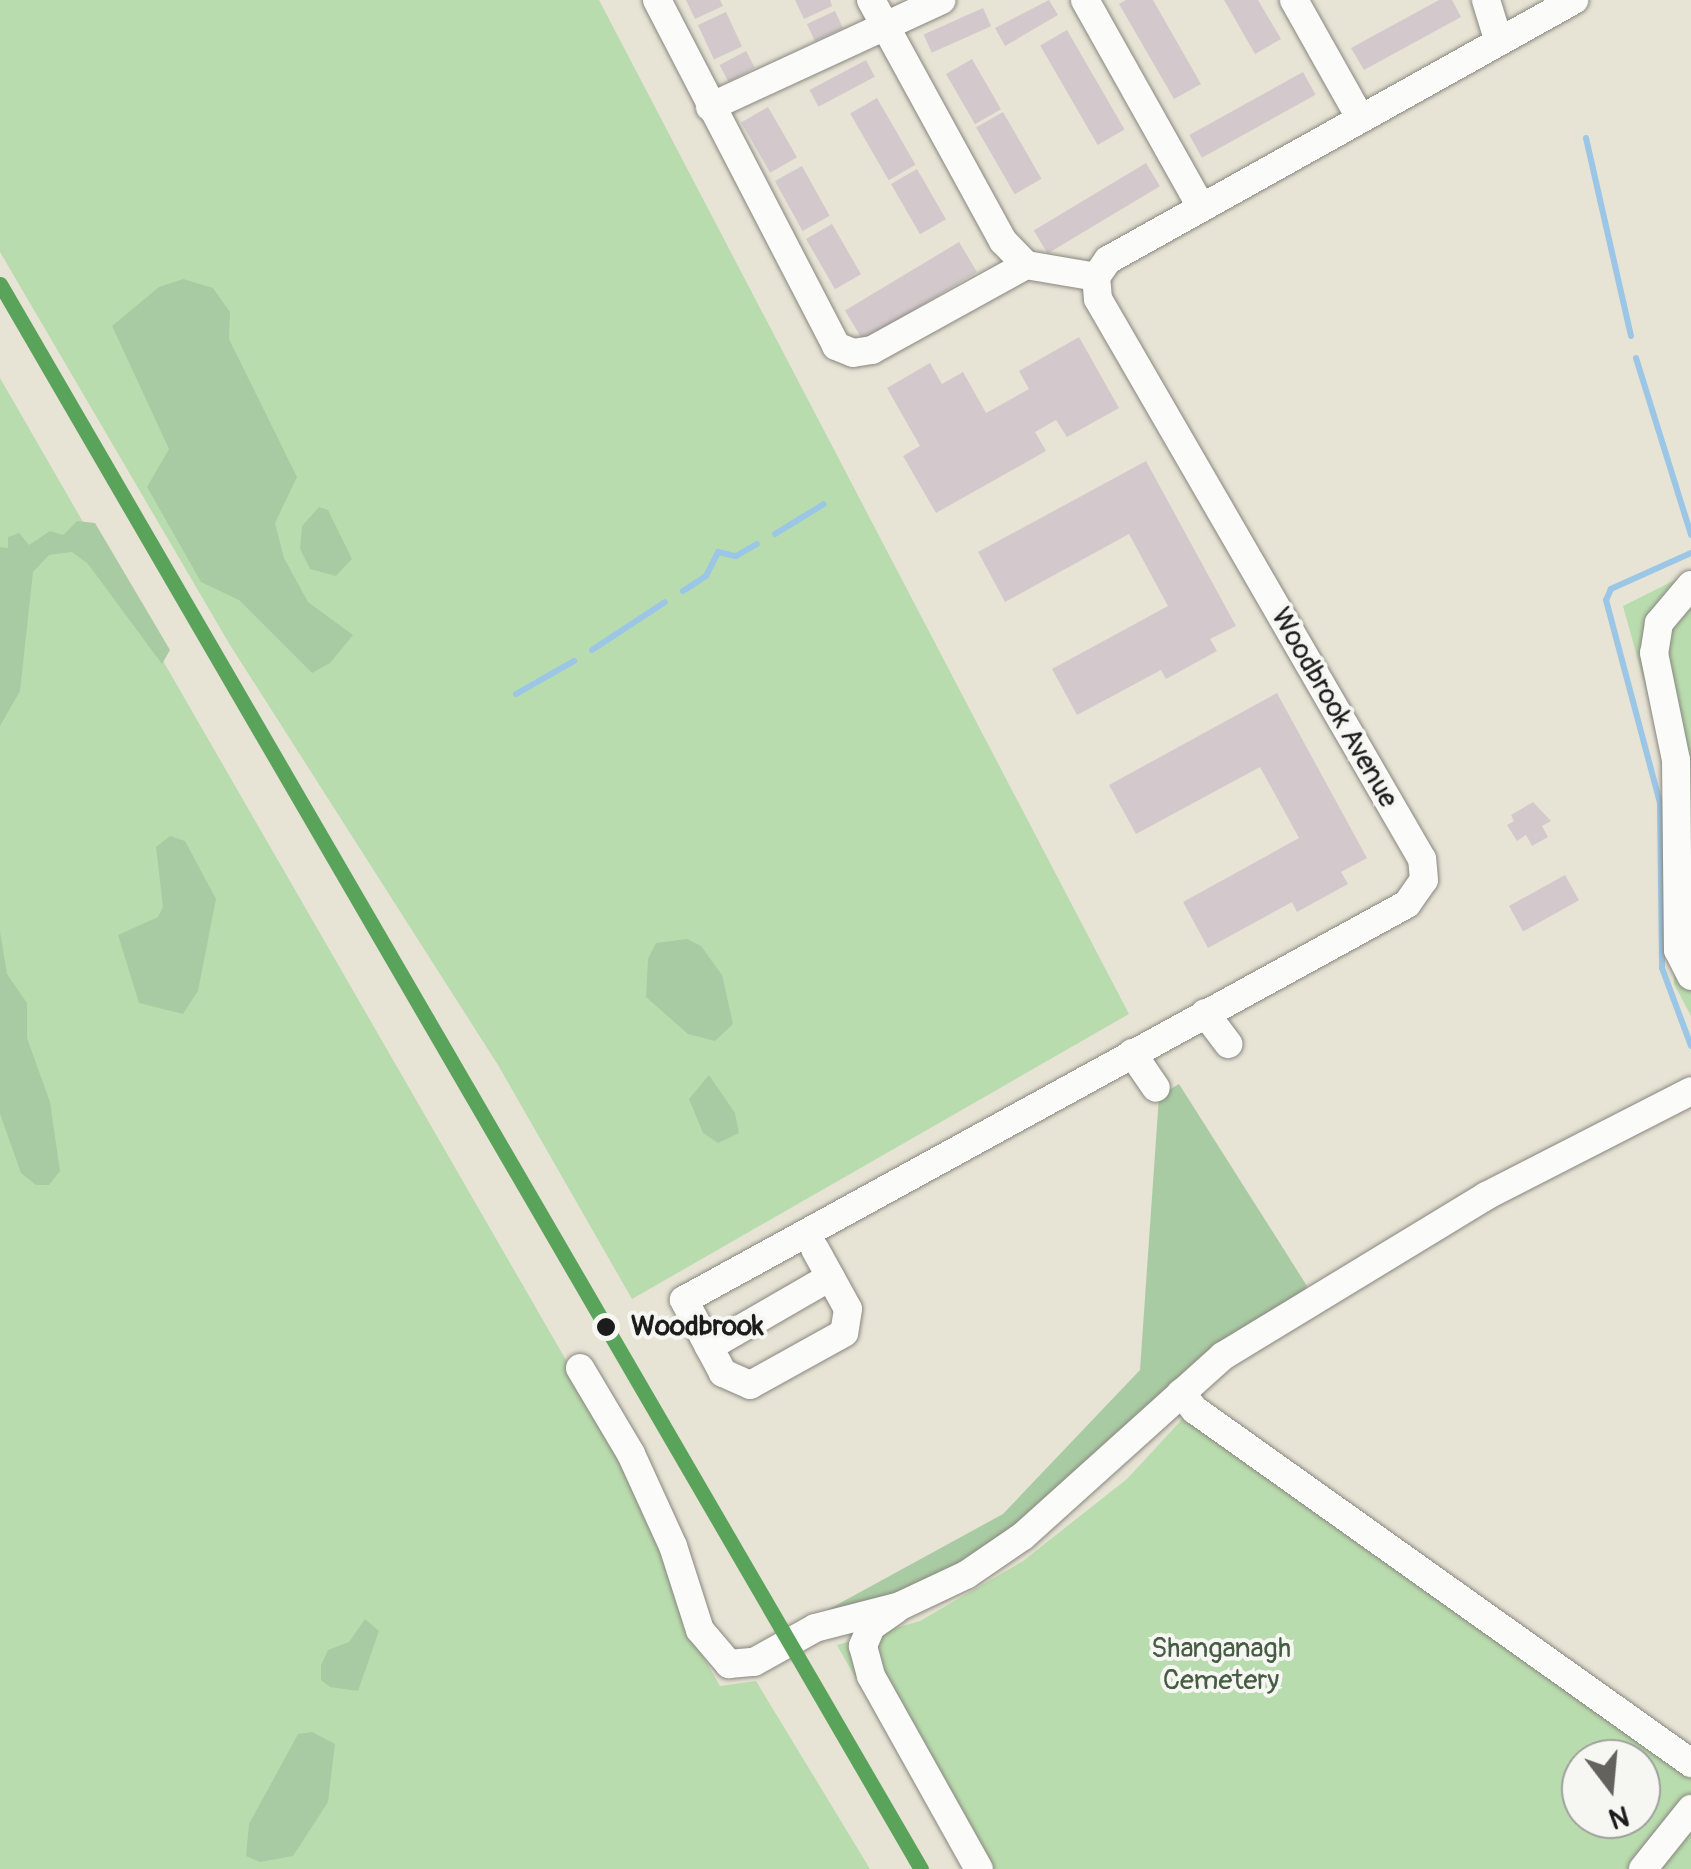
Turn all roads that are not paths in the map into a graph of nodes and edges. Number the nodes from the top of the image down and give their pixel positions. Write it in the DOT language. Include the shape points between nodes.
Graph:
graph roads {
  1 [pos="657,0"];
  2 [pos="871,0"];
  3 [pos="942,0"];
  4 [pos="1085,0"];
  5 [pos="1294,0"];
  6 [pos="1486,0"];
  7 [pos="1560,3"];
  8 [pos="884,27"];
  9 [pos="1498,39"];
  10 [pos="710,108"];
  11 [pos="1359,116"];
  12 [pos="1201,207"];
  13 [pos="1026,265"];
  14 [pos="1096,277"];
  15 [pos="1691,585"];
  16 [pos="1691,976"];
  17 [pos="1205,1014"];
  18 [pos="1228,1044"];
  19 [pos="1132,1052"];
  20 [pos="1156,1088"];
  21 [pos="1691,1090"];
  22 [pos="815,1250"];
  23 [pos="830,1277"];
  24 [pos="709,1347"];
  25 [pos="580,1368"];
  26 [pos="1181,1393"];
  27 [pos="900,1606"];
  28 [pos="1691,1763"];
  29 [pos="1691,1810"];
  30 [pos="979,1869"];
  31 [pos="1643,1869"];
  1 -- 10 [label="street"];
  2 -- 8 [label="street"];
  3 -- 8 [label="street"];
  4 -- 12 [label="street"];
  5 -- 11 [label="street"];
  6 -- 9 [label="street"];
  7 -- 9 [label="street"];
  8 -- 10 [label="street"];
  8 -- 13 [label="street" via="1003,242"];
  9 -- 11 [label="street"];
  10 -- 13 [label="street" via="836,346 852,353 872,350"];
  11 -- 12 [label="street"];
  12 -- 14 [label="street" via="1108,260"];
  13 -- 14 [label="street"];
  14 -- 17 [label="street, Woodbrook Avenue" via="1098,299 1422,859 1424,880 1407,904"];
  15 -- 16 [label="street" via="1659,623 1654,652 1676,760 1678,950"];
  17 -- 18 [label="street"];
  17 -- 19 [label="street, Woodbrook Avenue"];
  19 -- 20 [label="street"];
  19 -- 24 [label="street, Woodbrook Avenue" via="684,1300"];
  21 -- 26 [label="street" via="1486,1196 1223,1356"];
  22 -- 23 [label="street"];
  23 -- 24 [label="street"];
  23 -- 24 [label="street" via="848,1309 844,1334 750,1385 723,1373"];
  25 -- 27 [label="street" via="659,1515 700,1630 729,1664 754,1662 815,1628"];
  26 -- 27 [label="street" via="1023,1536 966,1575"];
  26 -- 28 [label="street" via="1195,1410"];
  27 -- 30 [label="street" via="871,1627 863,1646 871,1676"];
  29 -- 31 [label="street"];
}
